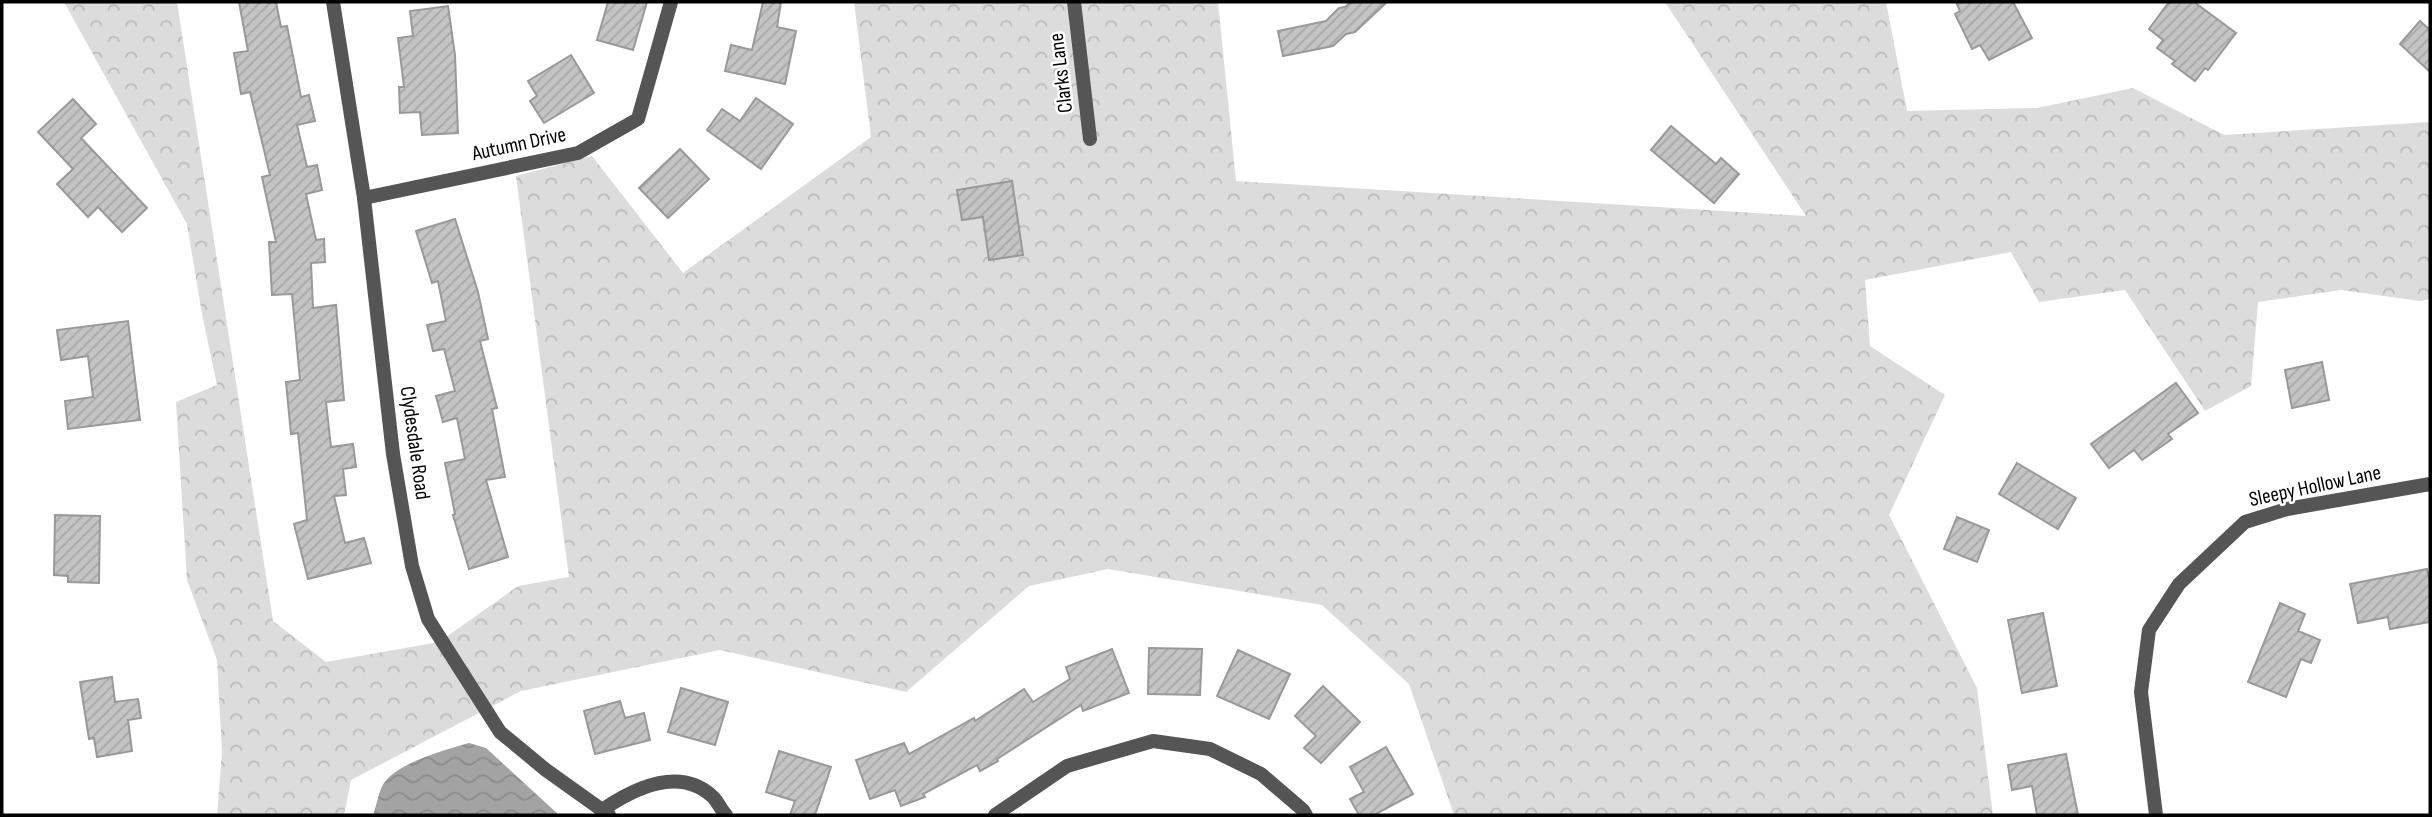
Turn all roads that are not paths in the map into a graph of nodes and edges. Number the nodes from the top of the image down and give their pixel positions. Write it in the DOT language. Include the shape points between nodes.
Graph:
graph roads {
  1 [pos="333,2"];
  2 [pos="671,2"];
  3 [pos="1074,2"];
  4 [pos="1090,139"];
  5 [pos="364,198"];
  6 [pos="2430,484"];
  7 [pos="605,813"];
  8 [pos="726,815"];
  9 [pos="995,815"];
  10 [pos="1306,815"];
  11 [pos="2156,815"];
  1 -- 5 [label="street, Clydesdale Road"];
  2 -- 5 [label="street, Autumn Drive" via="638,119 579,153"];
  3 -- 4 [label="street, Clarks Lane"];
  5 -- 7 [label="street, Clydesdale Road" via="393,454 412,566 428,618 500,732"];
  6 -- 11 [label="street, Sleepy Hollow Lane" via="2287,509 2245,522 2179,584 2150,630 2141,692"];
  7 -- 8 [label="street" via="628,793 659,782 689,784 712,796"];
  9 -- 10 [label="street" via="1067,766 1153,741 1210,749 1261,774"];
}
